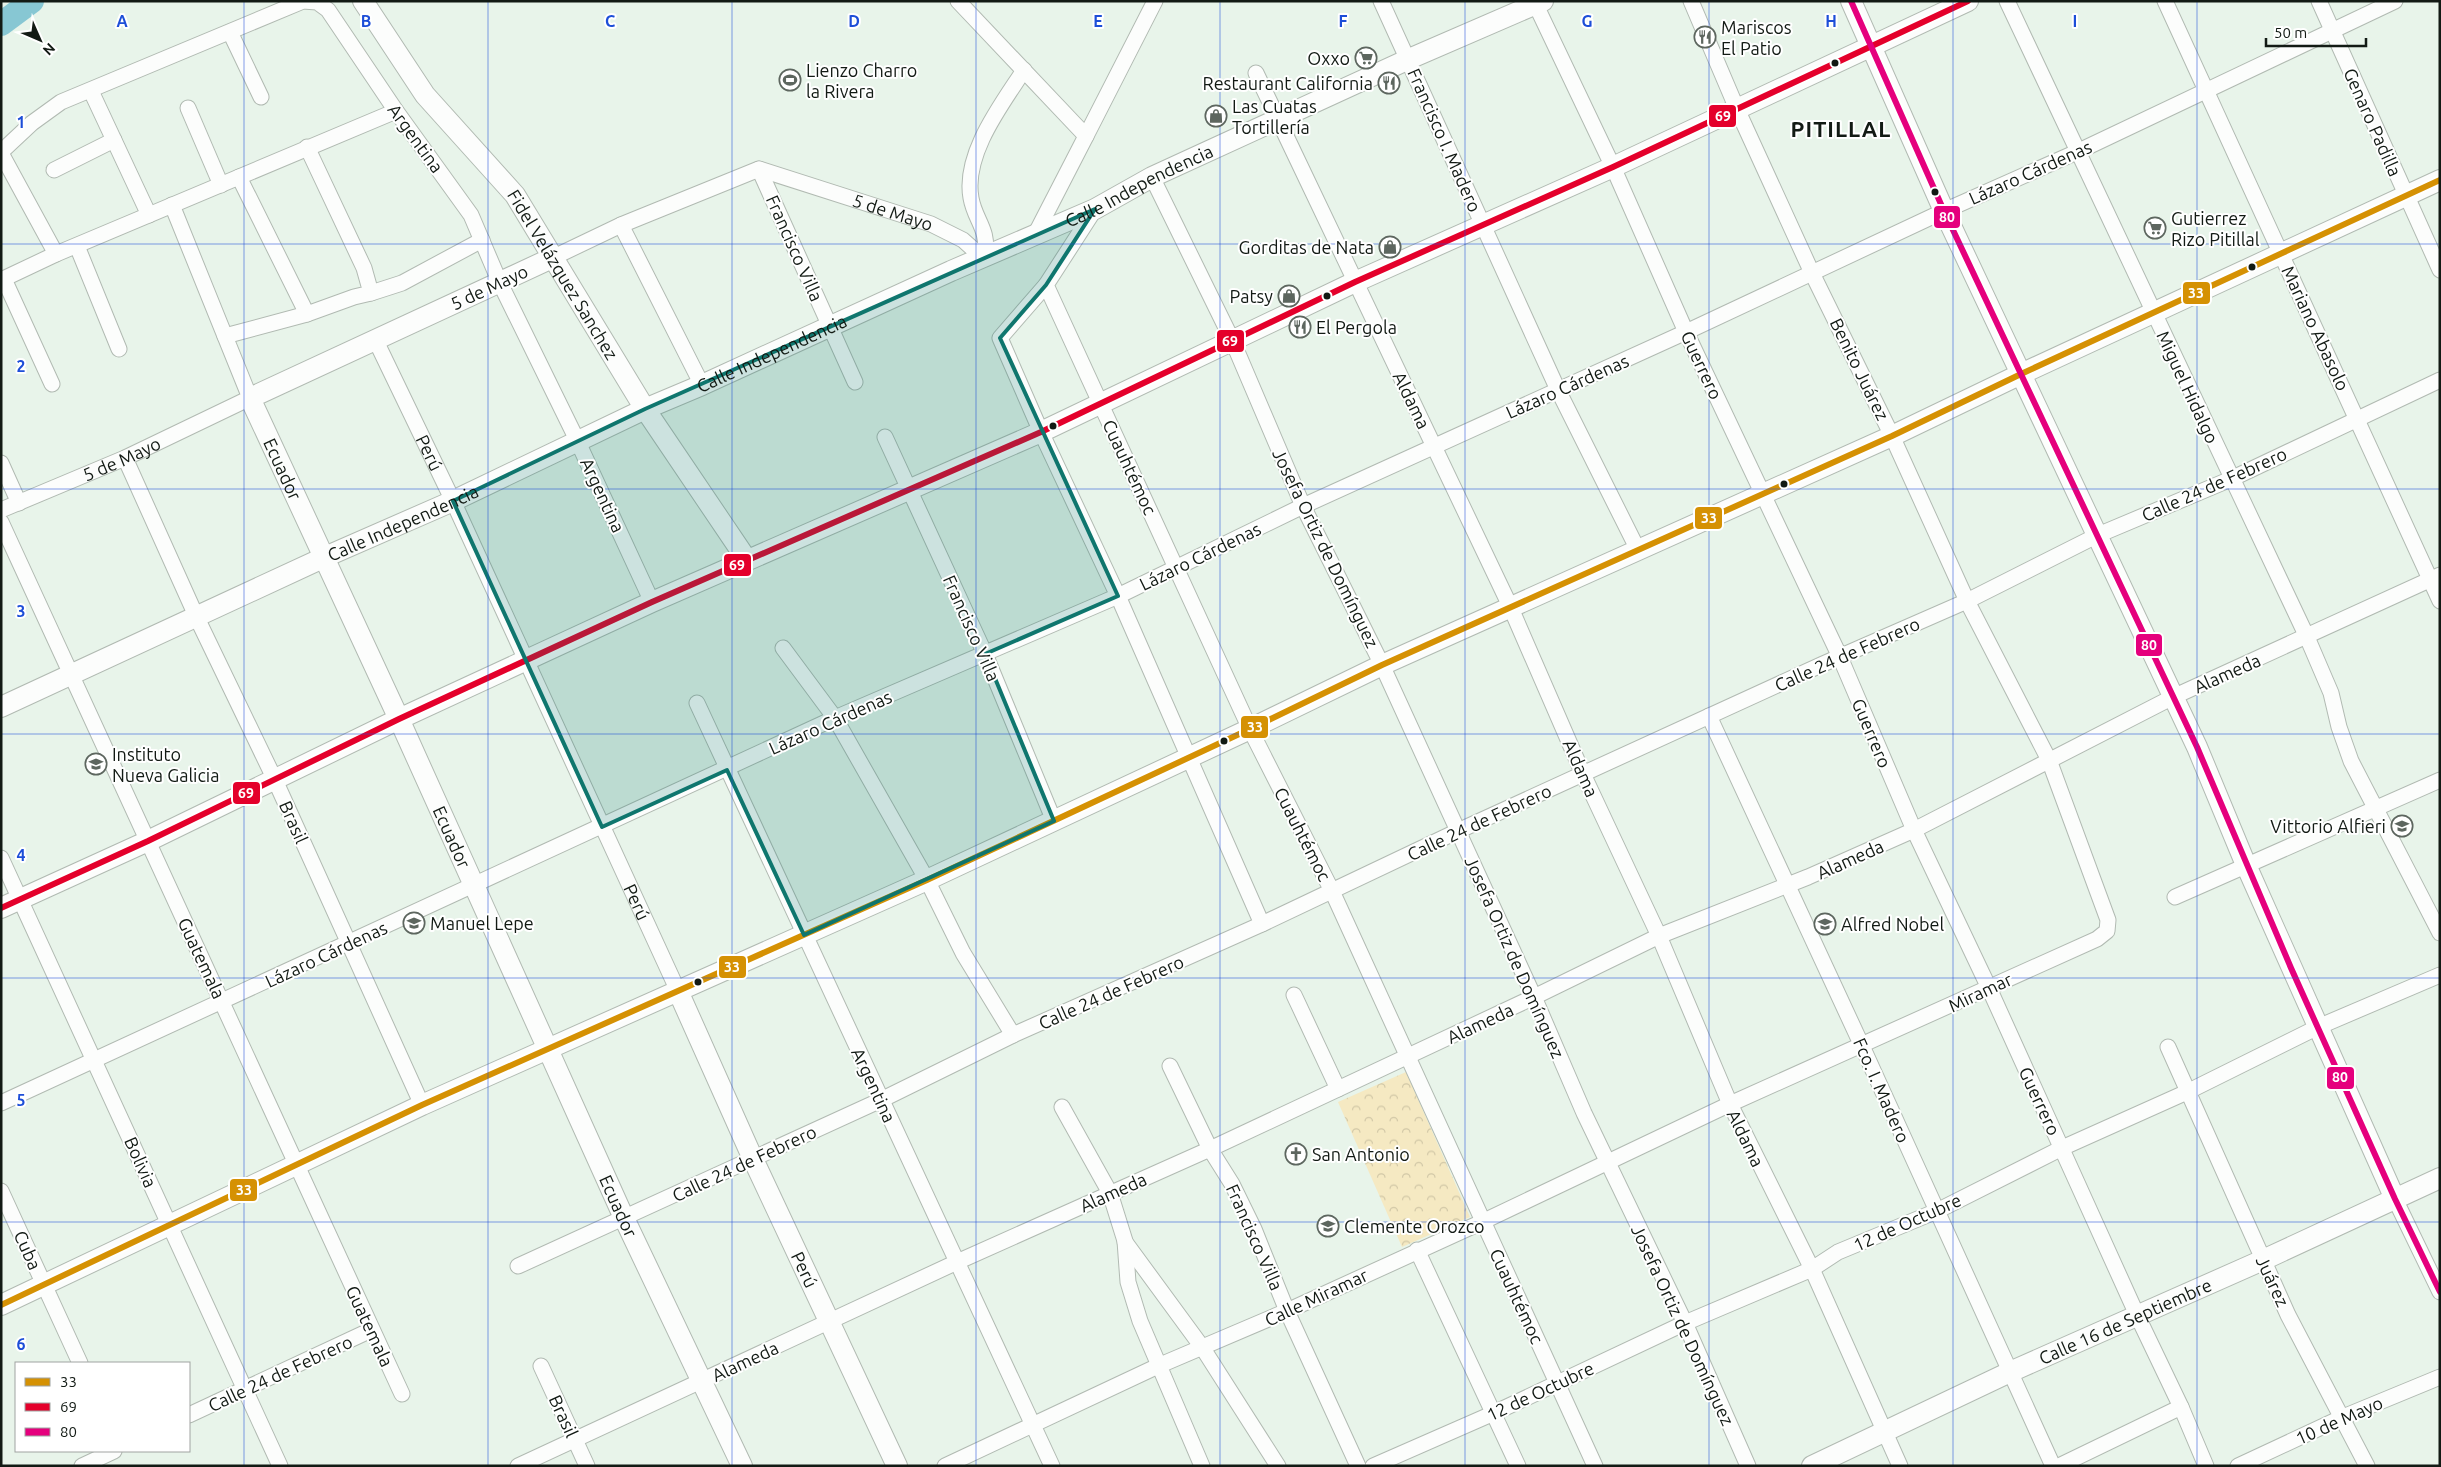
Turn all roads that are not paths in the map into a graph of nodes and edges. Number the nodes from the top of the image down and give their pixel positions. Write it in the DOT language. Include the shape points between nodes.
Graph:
graph roads {
  1 [pos="363,1"];
  2 [pos="958,1"];
  3 [pos="1155,1"];
  4 [pos="1381,1"];
  5 [pos="1691,1"];
  6 [pos="1851,1"];
  7 [pos="1968,1"];
  8 [pos="2006,1"];
  9 [pos="2165,1"];
  10 [pos="2318,1"];
  11 [pos="2394,1"];
  12 [pos="1537,2"];
  13 [pos="2332,31"];
  14 [pos="230,32"];
  15 [pos="1872,47"];
  16 [pos="1409,59"];
  17 [pos="1024,70"];
  18 [pos="1256,73"];
  19 [pos="91,91"];
  20 [pos="2207,91"];
  21 [pos="261,97"];
  22 [pos="188,108"];
  23 [pos="1737,109"];
  24 [pos="396,111"];
  25 [pos="1278,121"];
  26 [pos="1086,136"];
  27 [pos="114,140"];
  28 [pos="306,147"];
  29 [pos="1,152"];
  30 [pos="2079,152"];
  31 [pos="1613,168"];
  32 [pos="759,169"];
  33 [pos="54,170"];
  34 [pos="239,177"];
  35 [pos="1152,177"];
  36 [pos="2440,180"];
  37 [pos="222,185"];
  38 [pos="2406,194"];
  39 [pos="172,204"];
  40 [pos="1095,209"];
  41 [pos="1944,211"];
  42 [pos="149,214"];
  43 [pos="621,226"];
  44 [pos="1483,226"];
  45 [pos="1035,235"];
  46 [pos="482,240"];
  47 [pos="77,246"];
  48 [pos="56,254"];
  49 [pos="2281,254"];
  50 [pos="984,257"];
  51 [pos="552,258"];
  52 [pos="2440,270"];
  53 [pos="1812,273"];
  54 [pos="2,279"];
  55 [pos="1355,282"];
  56 [pos="500,283"];
  57 [pos="1046,285"];
  58 [pos="371,293"];
  59 [pos="2154,313"];
  60 [pos="307,314"];
  61 [pos="830,327"];
  62 [pos="1686,332"];
  63 [pos="225,336"];
  64 [pos="375,339"];
  65 [pos="1233,342"];
  66 [pos="119,350"];
  67 [pos="2021,374"];
  68 [pos="2440,380"];
  69 [pos="855,382"];
  70 [pos="52,384"];
  71 [pos="702,385"];
  72 [pos="1558,390"];
  73 [pos="250,398"];
  74 [pos="1101,405"];
  75 [pos="645,409"];
  76 [pos="2358,419"];
  77 [pos="1041,432"];
  78 [pos="1892,436"];
  79 [pos="885,437"];
  80 [pos="577,440"];
  81 [pos="1434,445"];
  82 [pos="125,458"];
  83 [pos="1,463"];
  84 [pos="2231,479"];
  85 [pos="909,491"];
  86 [pos="1763,494"];
  87 [pos="452,501"];
  88 [pos="19,503"];
  89 [pos="1303,506"];
  90 [pos="1,510"];
  91 [pos="1,522"];
  92 [pos="2098,535"];
  93 [pos="1638,550"];
  94 [pos="325,557"];
  95 [pos="747,560"];
  96 [pos="1176,568"];
  97 [pos="2435,577"];
  98 [pos="1118,596"];
  99 [pos="1967,601"];
  100 [pos="2440,601"];
  101 [pos="652,602"];
  102 [pos="1510,606"];
  103 [pos="197,618"];
  104 [pos="2307,637"];
  105 [pos="783,648"];
  106 [pos="985,654"];
  107 [pos="1840,657"];
  108 [pos="526,661"];
  109 [pos="1382,664"];
  110 [pos="72,676"];
  111 [pos="2173,697"];
  112 [pos="697,703"];
  113 [pos="1,707"];
  114 [pos="1709,716"];
  115 [pos="835,718"];
  116 [pos="399,720"];
  117 [pos="1250,729"];
  118 [pos="1189,757"];
  119 [pos="2049,760"];
  120 [pos="727,770"];
  121 [pos="1583,774"];
  122 [pos="275,780"];
  123 [pos="2440,780"];
  124 [pos="2376,810"];
  125 [pos="1054,822"];
  126 [pos="602,826"];
  127 [pos="1914,830"];
  128 [pos="1458,831"];
  129 [pos="148,841"];
  130 [pos="1,858"];
  131 [pos="2246,865"];
  132 [pos="927,880"];
  133 [pos="474,885"];
  134 [pos="1786,886"];
  135 [pos="1332,891"];
  136 [pos="2175,897"];
  137 [pos="20,899"];
  138 [pos="1,908"];
  139 [pos="1262,924"];
  140 [pos="2440,933"];
  141 [pos="804,935"];
  142 [pos="1659,936"];
  143 [pos="349,944"];
  144 [pos="2440,975"];
  145 [pos="1989,988"];
  146 [pos="678,991"];
  147 [pos="1294,995"];
  148 [pos="1534,997"];
  149 [pos="223,1002"];
  150 [pos="2318,1027"];
  151 [pos="1013,1035"];
  152 [pos="1862,1046"];
  153 [pos="2168,1047"];
  154 [pos="548,1051"];
  155 [pos="1407,1057"];
  156 [pos="95,1059"];
  157 [pos="1170,1066"];
  158 [pos="1338,1089"];
  159 [pos="2187,1092"];
  160 [pos="881,1100"];
  161 [pos="1,1103"];
  162 [pos="1730,1104"];
  163 [pos="422,1105"];
  164 [pos="1062,1107"];
  165 [pos="1686,1125"];
  166 [pos="2062,1148"];
  167 [pos="1210,1149"];
  168 [pos="753,1159"];
  169 [pos="1608,1163"];
  170 [pos="297,1164"];
  171 [pos="2440,1178"];
  172 [pos="1,1191"];
  173 [pos="1110,1194"];
  174 [pos="2394,1199"];
  175 [pos="1937,1211"];
  176 [pos="624,1218"];
  177 [pos="1482,1222"];
  178 [pos="170,1225"];
  179 [pos="1125,1242"];
  180 [pos="1417,1250"];
  181 [pos="2263,1260"];
  182 [pos="957,1262"];
  183 [pos="518,1266"];
  184 [pos="1812,1269"];
  185 [pos="43,1284"];
  186 [pos="2440,1292"];
  187 [pos="1,1305"];
  188 [pos="1287,1311"];
  189 [pos="2137,1315"];
  190 [pos="830,1321"];
  191 [pos="1685,1323"];
  192 [pos="371,1330"];
  193 [pos="1202,1347"];
  194 [pos="80,1362"];
  195 [pos="541,1366"];
  196 [pos="1158,1366"];
  197 [pos="2010,1372"];
  198 [pos="2440,1377"];
  199 [pos="702,1382"];
  200 [pos="1557,1383"];
  201 [pos="245,1389"];
  202 [pos="402,1394"];
  203 [pos="2181,1407"];
  204 [pos="1494,1413"];
  205 [pos="190,1416"];
  206 [pos="2343,1417"];
  207 [pos="1034,1424"];
  208 [pos="1884,1432"];
  209 [pos="576,1440"];
  210 [pos="112,1452"];
  211 [pos="82,1466"];
  212 [pos="280,1466"];
  213 [pos="518,1466"];
  214 [pos="587,1466"];
  215 [pos="742,1466"];
  216 [pos="897,1466"];
  217 [pos="945,1466"];
  218 [pos="1052,1466"];
  219 [pos="1202,1466"];
  220 [pos="1278,1466"];
  221 [pos="1358,1466"];
  222 [pos="1373,1466"];
  223 [pos="1518,1466"];
  224 [pos="1595,1466"];
  225 [pos="1748,1466"];
  226 [pos="1812,1466"];
  227 [pos="1900,1466"];
  228 [pos="2052,1466"];
  229 [pos="2059,1466"];
  230 [pos="2206,1466"];
  231 [pos="2238,1466"];
  232 [pos="2366,1466"];
  1 -- 51 [label="street, Fidel Velázquez Sanchez" via="425,96 515,195"];
  2 -- 17 [label="street"];
  3 -- 26 [label="street"];
  4 -- 16 [label="street, Francisco I. Madero"];
  5 -- 23 [label="street, Benito Juárez"];
  6 -- 15 [label="street"];
  7 -- 15 [label="street"];
  8 -- 30 [label="street, Miguel Hidalgo"];
  9 -- 20 [label="street, Mariano Abasolo"];
  10 -- 13 [label="street, Genaro Padilla"];
  11 -- 13 [label="street, Lázaro Cárdenas"];
  12 -- 16 [label="street, Calle Independencia"];
  12 -- 31 [label="street, Guerrero"];
  13 -- 20 [label="street, Lázaro Cárdenas"];
  13 -- 38 [label="street, Genaro Padilla"];
  14 -- 19 [label="street, Argentina"];
  14 -- 21 [label="street"];
  14 -- 24 [label="street, Argentina" via="303,1 317,2 328,10"];
  15 -- 23 [label="street"];
  15 -- 41 [label="street"];
  16 -- 25 [label="street, Calle Independencia"];
  16 -- 44 [label="street, Francisco I. Madero"];
  17 -- 26 [label="street"];
  17 -- 50 [label="street" via="993,117 972,165 971,198 984,230"];
  18 -- 25 [label="street, Aldama"];
  19 -- 27 [label="street"];
  19 -- 29 [label="street, Argentina" via="61,102 32,122"];
  20 -- 30 [label="street, Lázaro Cárdenas"];
  20 -- 49 [label="street, Mariano Abasolo"];
  22 -- 37 [label="street"];
  23 -- 31 [label="street"];
  23 -- 53 [label="street, Benito Juárez"];
  24 -- 28 [label="street"];
  24 -- 46 [label="street, Argentina" via="471,215"];
  25 -- 35 [label="street, Calle Independencia"];
  25 -- 55 [label="street, Aldama"];
  26 -- 45 [label="street"];
  27 -- 33 [label="street"];
  27 -- 42 [label="street"];
  28 -- 34 [label="street"];
  28 -- 58 [label="street" via="364,268"];
  29 -- 48 [label="street"];
  30 -- 41 [label="street, Lázaro Cárdenas"];
  30 -- 59 [label="street, Miguel Hidalgo"];
  31 -- 44 [label="street"];
  31 -- 62 [label="street, Guerrero"];
  32 -- 43 [label="street, 5 de Mayo"];
  32 -- 50 [label="street, 5 de Mayo" via="931,224 962,240"];
  32 -- 61 [label="street, Francisco Villa"];
  34 -- 37 [label="street"];
  34 -- 60 [label="street"];
  35 -- 40 [label="street, Calle Independencia"];
  35 -- 65 [label="street, Josefa Ortiz de Domínguez"];
  36 -- 38 [label="street"];
  37 -- 39 [label="street"];
  38 -- 49 [label="street"];
  38 -- 52 [label="street, Genaro Padilla"];
  39 -- 42 [label="street"];
  39 -- 63 [label="street, Ecuador"];
  40 -- 45 [label="street, Calle Independencia"];
  40 -- 57 [label="street"];
  41 -- 53 [label="street, Lázaro Cárdenas"];
  41 -- 67 [label="street"];
  42 -- 47 [label="street"];
  43 -- 51 [label="street, 5 de Mayo"];
  43 -- 71 [label="street"];
  44 -- 55 [label="street"];
  44 -- 72 [label="street, Francisco I. Madero"];
  45 -- 50 [label="street, Calle Independencia"];
  46 -- 56 [label="street, Argentina"];
  46 -- 58 [label="street" via="402,283"];
  47 -- 48 [label="street"];
  47 -- 66 [label="street"];
  48 -- 54 [label="street"];
  49 -- 59 [label="street"];
  49 -- 76 [label="street, Mariano Abasolo"];
  50 -- 61 [label="street, Calle Independencia"];
  51 -- 56 [label="street, 5 de Mayo"];
  51 -- 75 [label="street, Fidel Velázquez Sanchez"];
  53 -- 62 [label="street, Lázaro Cárdenas"];
  53 -- 78 [label="street, Benito Juárez"];
  54 -- 70 [label="street"];
  55 -- 65 [label="street"];
  55 -- 81 [label="street, Aldama"];
  56 -- 64 [label="street, 5 de Mayo"];
  56 -- 80 [label="street, Argentina"];
  57 -- 74 [label="street, Cuauhtémoc"];
  57 -- 77 [label="street" via="1000,338"];
  58 -- 60 [label="street"];
  59 -- 67 [label="street"];
  59 -- 84 [label="street, Miguel Hidalgo"];
  60 -- 63 [label="street"];
  61 -- 69 [label="street, Francisco Villa"];
  61 -- 71 [label="street, Calle Independencia"];
  62 -- 72 [label="street, Lázaro Cárdenas"];
  62 -- 86 [label="street, Guerrero"];
  63 -- 73 [label="street, Ecuador"];
  64 -- 73 [label="street, 5 de Mayo"];
  64 -- 87 [label="street, Perú"];
  65 -- 74 [label="street"];
  65 -- 89 [label="street, Josefa Ortiz de Domínguez"];
  67 -- 78 [label="street"];
  67 -- 92 [label="street"];
  68 -- 76 [label="street, Calle 24 de Febrero"];
  71 -- 75 [label="street, Calle Independencia"];
  72 -- 81 [label="street, Lázaro Cárdenas"];
  72 -- 93 [label="street, Francisco I. Madero"];
  73 -- 82 [label="street, 5 de Mayo"];
  73 -- 94 [label="street, Ecuador"];
  74 -- 77 [label="street"];
  74 -- 96 [label="street, Cuauhtémoc"];
  75 -- 80 [label="street, Calle Independencia"];
  75 -- 95 [label="street, Fidel Velázquez Sanchez"];
  76 -- 84 [label="street, Calle 24 de Febrero"];
  76 -- 97 [label="street, Mariano Abasolo"];
  77 -- 85 [label="street"];
  77 -- 98 [label="street"];
  78 -- 86 [label="street"];
  78 -- 99 [label="street, Benito Juárez"];
  79 -- 85 [label="street, Francisco Villa"];
  80 -- 87 [label="street, Calle Independencia"];
  80 -- 101 [label="street, Argentina"];
  81 -- 89 [label="street, Lázaro Cárdenas"];
  81 -- 102 [label="street, Aldama"];
  82 -- 88 [label="street, 5 de Mayo"];
  82 -- 103 [label="street, Brasil"];
  83 -- 88 [label="street"];
  84 -- 92 [label="street, Calle 24 de Febrero"];
  84 -- 104 [label="street, Miguel Hidalgo"];
  85 -- 95 [label="street"];
  85 -- 106 [label="street, Francisco Villa"];
  86 -- 93 [label="street"];
  86 -- 107 [label="street, Guerrero"];
  87 -- 94 [label="street, Calle Independencia"];
  87 -- 108 [label="street, Perú"];
  88 -- 90 [label="street, 5 de Mayo"];
  89 -- 96 [label="street, Lázaro Cárdenas"];
  89 -- 109 [label="street, Josefa Ortiz de Domínguez"];
  91 -- 110 [label="street, Guatemala"];
  92 -- 99 [label="street, Calle 24 de Febrero"];
  92 -- 111 [label="street"];
  93 -- 102 [label="street"];
  94 -- 103 [label="street, Calle Independencia"];
  94 -- 116 [label="street, Ecuador"];
  95 -- 101 [label="street"];
  96 -- 98 [label="street, Lázaro Cárdenas"];
  96 -- 117 [label="street, Cuauhtémoc"];
  97 -- 100 [label="street, Mariano Abasolo"];
  97 -- 104 [label="street, Alameda"];
  98 -- 106 [label="street, Lázaro Cárdenas"];
  98 -- 118 [label="street"];
  99 -- 107 [label="street, Calle 24 de Febrero"];
  99 -- 119 [label="street, Benito Juárez"];
  101 -- 108 [label="street"];
  102 -- 109 [label="street"];
  102 -- 121 [label="street, Aldama"];
  103 -- 110 [label="street, Calle Independencia"];
  103 -- 122 [label="street, Brasil"];
  104 -- 111 [label="street, Alameda"];
  104 -- 124 [label="street, Miguel Hidalgo" via="2331,693 2351,761"];
  105 -- 115 [label="street"];
  106 -- 115 [label="street, Lázaro Cárdenas"];
  106 -- 125 [label="street, Francisco Villa"];
  107 -- 114 [label="street, Calle 24 de Febrero"];
  107 -- 127 [label="street, Guerrero"];
  108 -- 116 [label="street"];
  108 -- 126 [label="street, Perú"];
  109 -- 117 [label="street"];
  109 -- 128 [label="street, Josefa Ortiz de Domínguez"];
  110 -- 113 [label="street, Calle Independencia"];
  110 -- 129 [label="street, Guatemala"];
  111 -- 119 [label="street, Alameda"];
  111 -- 131 [label="street"];
  112 -- 120 [label="street, Argentina"];
  114 -- 121 [label="street, Calle 24 de Febrero"];
  114 -- 134 [label="street, Fco. I. Madero"];
  115 -- 120 [label="street, Lázaro Cárdenas"];
  115 -- 132 [label="street"];
  116 -- 122 [label="street"];
  116 -- 133 [label="street, Ecuador"];
  117 -- 118 [label="street"];
  117 -- 135 [label="street, Cuauhtémoc"];
  118 -- 125 [label="street"];
  118 -- 139 [label="street"];
  119 -- 127 [label="street, Alameda"];
  119 -- 145 [label="street, Miramar" via="2109,924 2107,931 2097,939"];
  120 -- 126 [label="street, Lázaro Cárdenas"];
  120 -- 141 [label="street, Argentina"];
  121 -- 128 [label="street, Calle 24 de Febrero"];
  121 -- 142 [label="street, Aldama"];
  122 -- 129 [label="street"];
  122 -- 143 [label="street, Brasil"];
  123 -- 124 [label="street"];
  124 -- 131 [label="street"];
  124 -- 140 [label="street, Miguel Hidalgo"];
  125 -- 132 [label="street"];
  126 -- 133 [label="street, Lázaro Cárdenas"];
  126 -- 146 [label="street, Perú"];
  127 -- 134 [label="street, Alameda"];
  127 -- 145 [label="street, Guerrero"];
  128 -- 135 [label="street, Calle 24 de Febrero"];
  128 -- 148 [label="street, Josefa Ortiz de Domínguez"];
  129 -- 137 [label="street"];
  129 -- 149 [label="street, Guatemala"];
  130 -- 137 [label="street, Bolivia"];
  131 -- 136 [label="street"];
  131 -- 150 [label="street"];
  132 -- 141 [label="street"];
  132 -- 151 [label="street" via="963,953"];
  133 -- 143 [label="street, Lázaro Cárdenas"];
  133 -- 154 [label="street, Ecuador"];
  134 -- 142 [label="street, Alameda"];
  134 -- 152 [label="street, Fco. I. Madero"];
  135 -- 139 [label="street, Calle 24 de Febrero"];
  135 -- 155 [label="street, Cuauhtémoc"];
  137 -- 138 [label="street"];
  137 -- 156 [label="street, Bolivia"];
  139 -- 151 [label="street, Calle 24 de Febrero"];
  141 -- 146 [label="street"];
  141 -- 160 [label="street, Argentina"];
  142 -- 148 [label="street, Alameda"];
  142 -- 162 [label="street, Aldama"];
  143 -- 149 [label="street, Lázaro Cárdenas"];
  143 -- 163 [label="street, Brasil"];
  144 -- 150 [label="street, 12 de Octubre"];
  145 -- 152 [label="street, Miramar"];
  145 -- 166 [label="street, Guerrero"];
  146 -- 154 [label="street"];
  146 -- 168 [label="street, Perú"];
  147 -- 158 [label="street"];
  148 -- 155 [label="street, Alameda"];
  148 -- 169 [label="street, Josefa Ortiz de Domínguez"];
  149 -- 156 [label="street, Lázaro Cárdenas"];
  149 -- 170 [label="street, Guatemala"];
  150 -- 159 [label="street, 12 de Octubre"];
  150 -- 174 [label="street"];
  151 -- 160 [label="street, Calle 24 de Febrero"];
  152 -- 162 [label="street, Miramar"];
  152 -- 175 [label="street, Fco. I. Madero"];
  153 -- 159 [label="street, Juárez"];
  154 -- 163 [label="street"];
  154 -- 176 [label="street, Ecuador"];
  155 -- 158 [label="street, Alameda"];
  155 -- 177 [label="street, Cuauhtémoc"];
  156 -- 161 [label="street, Lázaro Cárdenas"];
  156 -- 178 [label="street, Bolivia"];
  157 -- 167 [label="street, Francisco Villa"];
  158 -- 167 [label="street, Alameda"];
  159 -- 166 [label="street, 12 de Octubre"];
  159 -- 181 [label="street, Juárez"];
  160 -- 168 [label="street, Calle 24 de Febrero"];
  160 -- 182 [label="street, Argentina"];
  162 -- 165 [label="street, Miramar"];
  162 -- 184 [label="street, Aldama"];
  163 -- 170 [label="street"];
  164 -- 173 [label="street"];
  165 -- 169 [label="street, Calle Miramar"];
  166 -- 175 [label="street, 12 de Octubre"];
  166 -- 189 [label="street, Guerrero"];
  167 -- 173 [label="street, Alameda"];
  167 -- 188 [label="street, Francisco Villa" via="1254,1229"];
  168 -- 176 [label="street, Calle 24 de Febrero"];
  168 -- 190 [label="street, Perú"];
  169 -- 177 [label="street, Calle Miramar"];
  169 -- 191 [label="street, Josefa Ortiz de Domínguez"];
  170 -- 178 [label="street"];
  170 -- 192 [label="street, Guatemala"];
  171 -- 174 [label="street, Calle 16 de Septiembre"];
  172 -- 185 [label="street, Cuba"];
  173 -- 179 [label="street"];
  173 -- 182 [label="street, Alameda"];
  174 -- 181 [label="street, Calle 16 de Septiembre"];
  174 -- 186 [label="street"];
  175 -- 184 [label="street, 12 de Octubre" via="1838,1252"];
  175 -- 197 [label="street, Fco. I. Madero"];
  176 -- 183 [label="street, Calle 24 de Febrero"];
  176 -- 199 [label="street, Ecuador"];
  177 -- 180 [label="street, Calle Miramar"];
  177 -- 200 [label="street, Cuauhtémoc"];
  178 -- 185 [label="street"];
  178 -- 201 [label="street, Bolivia"];
  179 -- 193 [label="street"];
  179 -- 196 [label="street" via="1128,1282"];
  180 -- 188 [label="street, Calle Miramar"];
  180 -- 204 [label="street"];
  181 -- 189 [label="street, Calle 16 de Septiembre"];
  181 -- 206 [label="street, Juárez" via="2288,1315"];
  182 -- 190 [label="street, Alameda"];
  182 -- 207 [label="street, Argentina"];
  184 -- 191 [label="street, 12 de Octubre"];
  184 -- 208 [label="street, Aldama"];
  185 -- 187 [label="street"];
  185 -- 194 [label="street, Cuba"];
  188 -- 193 [label="street, Calle Miramar"];
  188 -- 221 [label="street, Francisco Villa"];
  189 -- 197 [label="street, Calle 16 de Septiembre"];
  189 -- 203 [label="street, Guerrero"];
  190 -- 199 [label="street, Alameda"];
  190 -- 216 [label="street, Perú"];
  191 -- 200 [label="street, 12 de Octubre"];
  191 -- 225 [label="street, Josefa Ortiz de Domínguez"];
  192 -- 201 [label="street, Calle 24 de Febrero"];
  192 -- 202 [label="street, Guatemala"];
  193 -- 196 [label="street, Calle Miramar"];
  193 -- 220 [label="street"];
  195 -- 209 [label="street, Brasil"];
  196 -- 207 [label="street, Calle Miramar"];
  196 -- 219 [label="street"];
  197 -- 208 [label="street, Calle 16 de Septiembre"];
  197 -- 228 [label="street, Fco. I. Madero"];
  198 -- 206 [label="street, 10 de Mayo"];
  199 -- 209 [label="street, Alameda"];
  199 -- 215 [label="street, Ecuador"];
  200 -- 204 [label="street, 12 de Octubre"];
  200 -- 224 [label="street, Cuauhtémoc"];
  201 -- 205 [label="street, Calle 24 de Febrero"];
  201 -- 212 [label="street, Bolivia"];
  203 -- 229 [label="street"];
  203 -- 230 [label="street, Guerrero"];
  204 -- 222 [label="street, 12 de Octubre"];
  204 -- 223 [label="street"];
  206 -- 231 [label="street, 10 de Mayo"];
  206 -- 232 [label="street, Juárez"];
  207 -- 217 [label="street, Calle Miramar"];
  207 -- 218 [label="street, Argentina"];
  208 -- 226 [label="street, Calle 16 de Septiembre"];
  208 -- 227 [label="street, Aldama"];
  209 -- 213 [label="street, Alameda"];
  209 -- 214 [label="street, Brasil"];
  210 -- 211 [label="street"];
}
